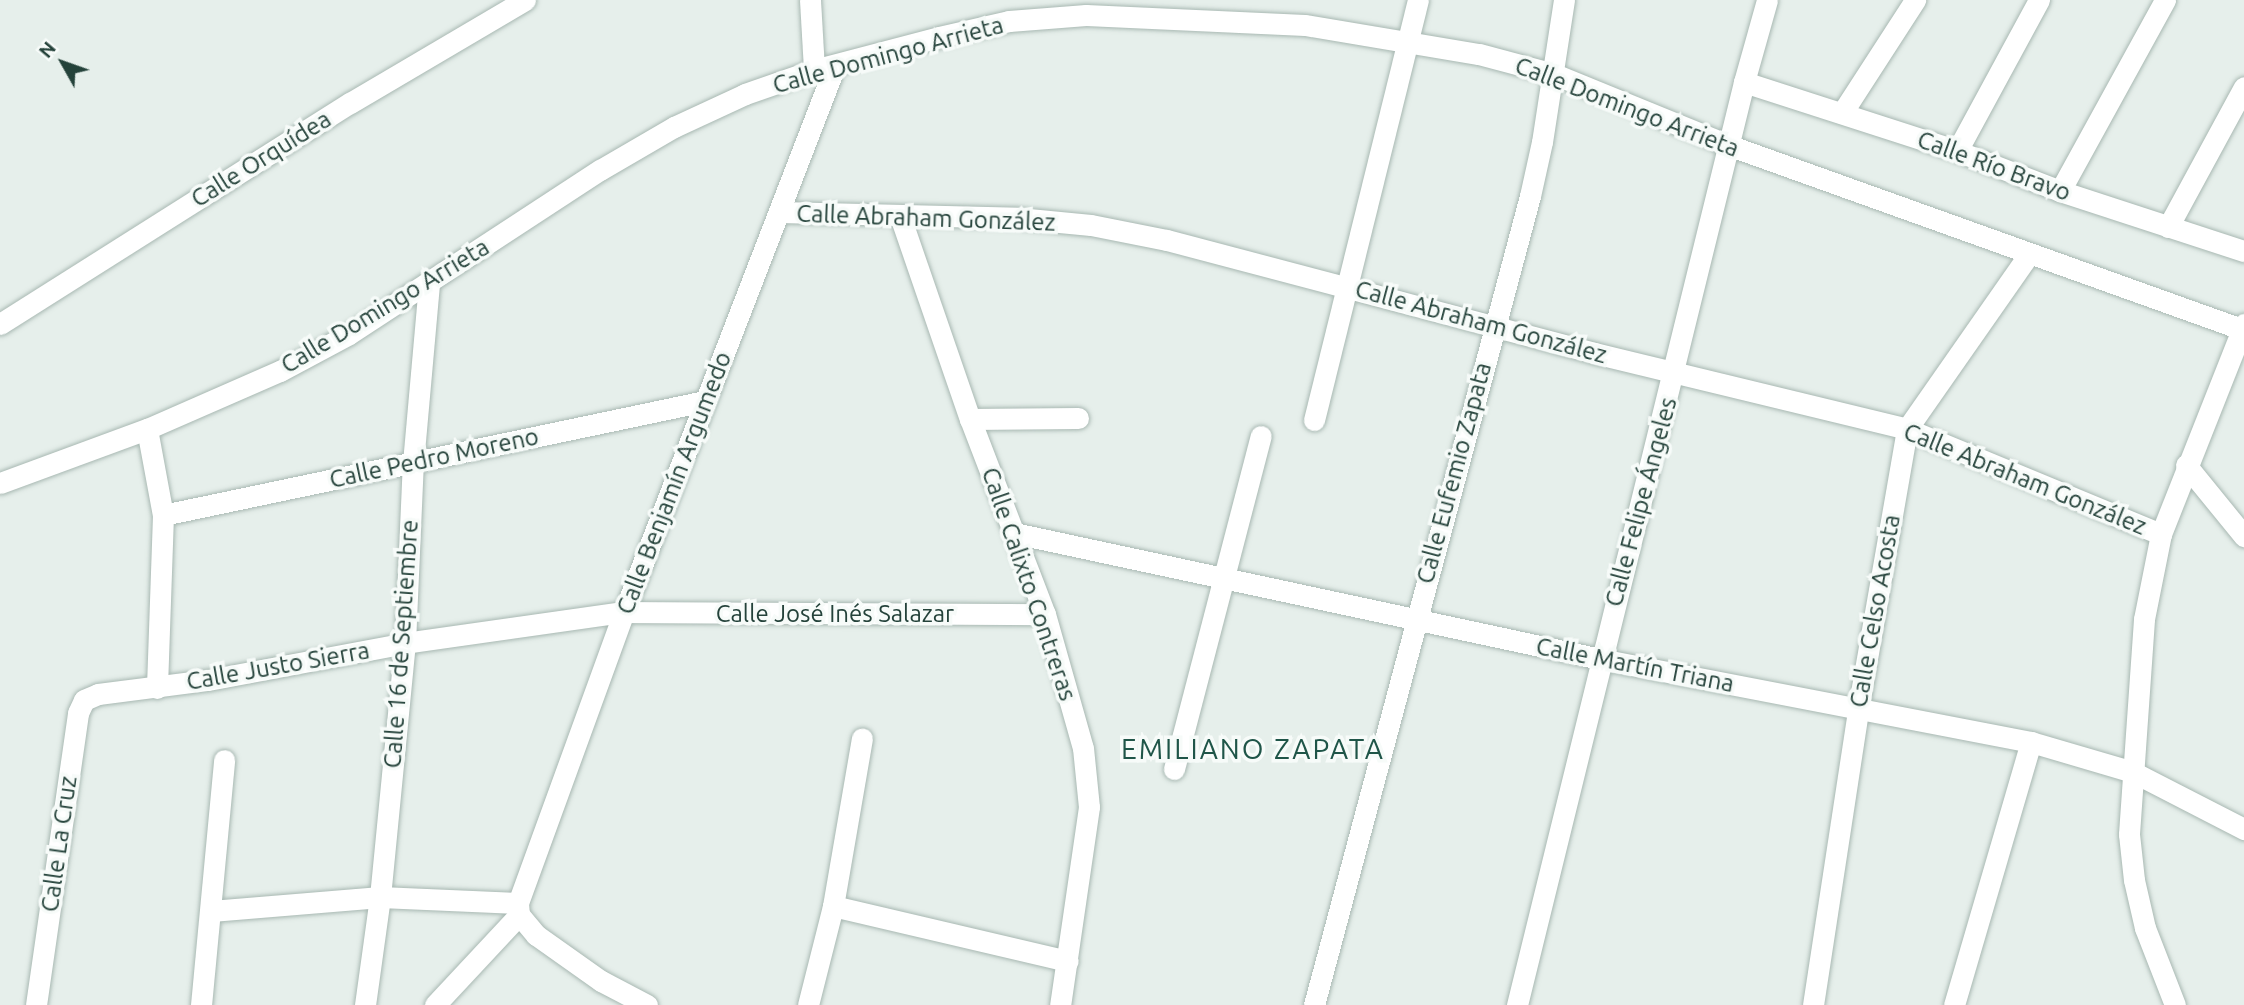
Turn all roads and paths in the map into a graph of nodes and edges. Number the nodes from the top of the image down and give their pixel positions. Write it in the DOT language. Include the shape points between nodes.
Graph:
graph roads {
  1 [pos="525,0"];
  2 [pos="810,0"];
  3 [pos="1418,0"];
  4 [pos="1564,0"];
  5 [pos="1767,0"];
  6 [pos="1915,0"];
  7 [pos="2039,0"];
  8 [pos="2165,0"];
  9 [pos="1410,41"];
  10 [pos="825,68"];
  11 [pos="1554,74"];
  12 [pos="1744,82"];
  13 [pos="2244,87"];
  14 [pos="1842,113"];
  15 [pos="1728,145"];
  16 [pos="1957,151"];
  17 [pos="2060,191"];
  18 [pos="779,212"];
  19 [pos="900,216"];
  20 [pos="2168,227"];
  21 [pos="2244,251"];
  22 [pos="2029,254"];
  23 [pos="429,283"];
  24 [pos="1348,285"];
  25 [pos="0,324"];
  26 [pos="1493,326"];
  27 [pos="2243,328"];
  28 [pos="1675,372"];
  29 [pos="705,401"];
  30 [pos="1078,418"];
  31 [pos="970,419"];
  32 [pos="1314,420"];
  33 [pos="148,429"];
  34 [pos="1907,429"];
  35 [pos="1261,436"];
  36 [pos="414,463"];
  37 [pos="2186,465"];
  38 [pos="0,482"];
  39 [pos="163,515"];
  40 [pos="1014,533"];
  41 [pos="2161,534"];
  42 [pos="2244,536"];
  43 [pos="1227,578"];
  44 [pos="624,612"];
  45 [pos="1045,614"];
  46 [pos="1416,619"];
  47 [pos="405,643"];
  48 [pos="1600,659"];
  49 [pos="157,688"];
  50 [pos="98,694"];
  51 [pos="1858,710"];
  52 [pos="862,738"];
  53 [pos="2031,742"];
  54 [pos="225,761"];
  55 [pos="1174,769"];
  56 [pos="2133,772"];
  57 [pos="2244,829"];
  58 [pos="380,897"];
  59 [pos="833,906"];
  60 [pos="519,909"];
  61 [pos="211,911"];
  62 [pos="1068,961"];
  63 [pos="601,981"];
  64 [pos="36,1005"];
  65 [pos="201,1005"];
  66 [pos="365,1005"];
  67 [pos="436,1005"];
  68 [pos="604,1005"];
  69 [pos="647,1005"];
  70 [pos="808,1005"];
  71 [pos="1060,1005"];
  72 [pos="1314,1005"];
  73 [pos="1517,1005"];
  74 [pos="1813,1005"];
  75 [pos="1954,1005"];
  76 [pos="2175,1005"];
  1 -- 25 [label="street, Calle Orquídea" via="350,103"];
  2 -- 10 [label="street"];
  3 -- 9 [label="street"];
  4 -- 11 [label="street, Calle Eufemio Zapata"];
  5 -- 12 [label="street, Calle Felipe Ángeles"];
  6 -- 14 [label="street"];
  7 -- 16 [label="street"];
  8 -- 17 [label="street"];
  9 -- 10 [label="street, Calle Domingo Arrieta" via="1305,24 1086,15 1009,22"];
  9 -- 11 [label="street, Calle Domingo Arrieta"];
  9 -- 24 [label="street"];
  10 -- 18 [label="street, Calle Benjamín Argumedo"];
  10 -- 23 [label="street, Calle Domingo Arrieta" via="745,94 674,127"];
  11 -- 15 [label="street, Calle Domingo Arrieta"];
  11 -- 26 [label="street, Calle Eufemio Zapata" via="1530,196"];
  12 -- 14 [label="street, Calle Río Bravo"];
  12 -- 15 [label="street, Calle Felipe Ángeles"];
  13 -- 20 [label="street"];
  14 -- 16 [label="street, Calle Río Bravo"];
  15 -- 22 [label="street, Calle Domingo Arrieta"];
  15 -- 28 [label="street, Calle Felipe Ángeles"];
  16 -- 17 [label="street, Calle Río Bravo"];
  17 -- 20 [label="street, Calle Río Bravo"];
  18 -- 19 [label="street, Calle Abraham González"];
  18 -- 29 [label="street, Calle Benjamín Argumedo"];
  19 -- 24 [label="street, Calle Abraham González" via="1018,218 1091,225"];
  19 -- 31 [label="street, Calle Calixto Contreras"];
  20 -- 21 [label="street, Calle Río Bravo"];
  22 -- 27 [label="street, Calle Domingo Arrieta"];
  22 -- 34 [label="street, Calle Celso Acosta"];
  23 -- 33 [label="street, Calle Domingo Arrieta" via="280,371"];
  23 -- 36 [label="street, Calle 16 de Septiembre"];
  24 -- 26 [label="street, Calle Abraham González"];
  24 -- 32 [label="street"];
  26 -- 28 [label="street, Calle Abraham González"];
  26 -- 46 [label="street, Calle Eufemio Zapata"];
  27 -- 37 [label="street"];
  28 -- 34 [label="street, Calle Abraham González"];
  28 -- 48 [label="street, Calle Felipe Ángeles"];
  29 -- 36 [label="street, Calle Pedro Moreno"];
  29 -- 44 [label="street, Calle Benjamín Argumedo"];
  30 -- 31 [label="street"];
  31 -- 40 [label="street, Calle Calixto Contreras"];
  33 -- 38 [label="street, Calle Domingo Arrieta"];
  33 -- 39 [label="street"];
  34 -- 41 [label="street, Calle Abraham González"];
  34 -- 51 [label="street, Calle Celso Acosta"];
  35 -- 43 [label="street"];
  36 -- 39 [label="street, Calle Pedro Moreno"];
  36 -- 47 [label="street, Calle 16 de Septiembre"];
  37 -- 41 [label="street"];
  37 -- 42 [label="street"];
  39 -- 49 [label="street"];
  40 -- 43 [label="street, Calle Martín Triana"];
  40 -- 45 [label="street, Calle Calixto Contreras"];
  41 -- 56 [label="street" via="2144,619"];
  43 -- 46 [label="street, Calle Martín Triana"];
  43 -- 55 [label="street"];
  44 -- 45 [label="street, Calle José Inés Salazar"];
  44 -- 47 [label="street, Calle Justo Sierra"];
  44 -- 60 [label="street, Calle Benjamín Argumedo"];
  45 -- 62 [label="street, Calle Calixto Contreras" via="1088,775 1089,807"];
  46 -- 48 [label="street, Calle Martín Triana"];
  46 -- 72 [label="street, Calle Eufemio Zapata"];
  47 -- 49 [label="street, Calle Justo Sierra"];
  47 -- 58 [label="street, Calle 16 de Septiembre"];
  48 -- 51 [label="street, Calle Martín Triana"];
  48 -- 73 [label="street, Calle Felipe Ángeles"];
  49 -- 50 [label="street, Calle Justo Sierra"];
  50 -- 64 [label="street, Calle La Cruz" via="84,700 78,713"];
  51 -- 53 [label="street, Calle Martín Triana"];
  51 -- 74 [label="street, Calle Celso Acosta"];
  52 -- 59 [label="street"];
  53 -- 56 [label="street, Calle Martín Triana"];
  53 -- 75 [label="street"];
  54 -- 61 [label="street"];
  56 -- 57 [label="street, Calle Martín Triana"];
  56 -- 76 [label="street" via="2129,834 2134,880 2144,928"];
  58 -- 60 [label="street"];
  58 -- 61 [label="street"];
  58 -- 66 [label="street, Calle 16 de Septiembre"];
  59 -- 62 [label="street"];
  59 -- 70 [label="street"];
  60 -- 63 [label="street" via="536,935"];
  60 -- 67 [label="street"];
  61 -- 65 [label="street"];
  62 -- 71 [label="street, Calle Calixto Contreras"];
  63 -- 68 [label="street"];
  63 -- 69 [label="street"];
}
